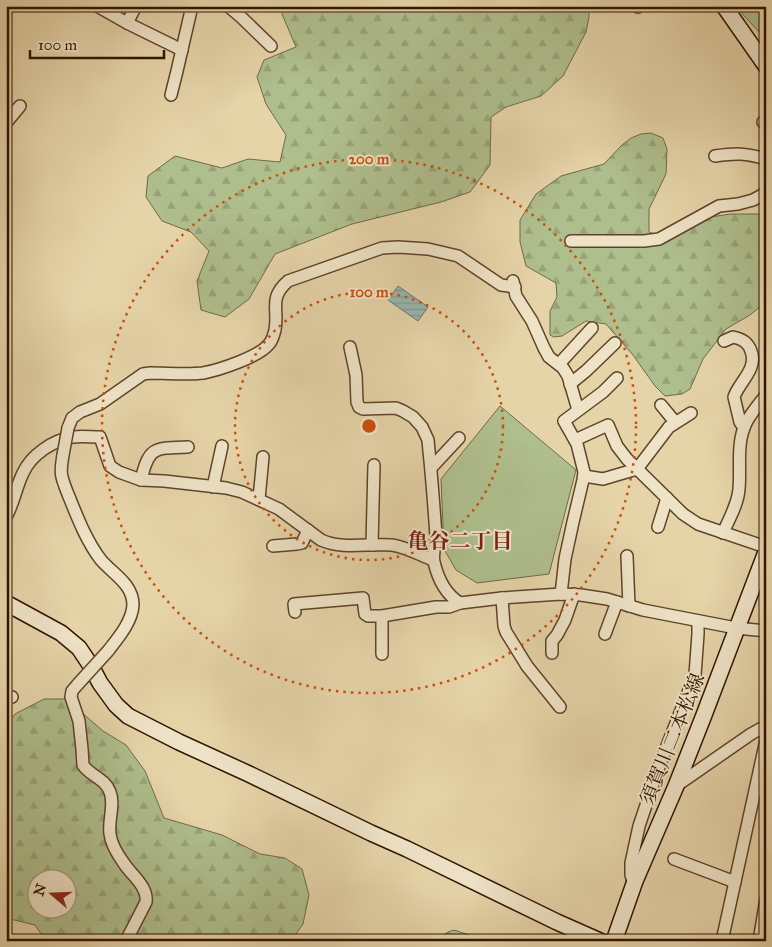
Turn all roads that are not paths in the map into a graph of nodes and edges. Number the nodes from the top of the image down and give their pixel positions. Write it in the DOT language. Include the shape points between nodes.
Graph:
graph roads {
  1 [pos="97,6"];
  2 [pos="136,6"];
  3 [pos="192,6"];
  4 [pos="228,6"];
  5 [pos="724,6"];
  6 [pos="128,23"];
  7 [pos="271,46"];
  8 [pos="182,50"];
  9 [pos="766,66"];
  10 [pos="170,95"];
  11 [pos="20,106"];
  12 [pos="6,123"];
  13 [pos="716,156"];
  14 [pos="766,159"];
  15 [pos="766,193"];
  16 [pos="571,241"];
  17 [pos="592,328"];
  18 [pos="724,341"];
  19 [pos="615,343"];
  20 [pos="350,347"];
  21 [pos="559,364"];
  22 [pos="617,378"];
  23 [pos="570,384"];
  24 [pos="766,395"];
  25 [pos="661,405"];
  26 [pos="578,410"];
  27 [pos="691,413"];
  28 [pos="675,422"];
  29 [pos="744,428"];
  30 [pos="459,438"];
  31 [pos="575,440"];
  32 [pos="188,446"];
  33 [pos="222,446"];
  34 [pos="263,457"];
  35 [pos="374,465"];
  36 [pos="431,468"];
  37 [pos="637,469"];
  38 [pos="584,476"];
  39 [pos="141,480"];
  40 [pos="213,487"];
  41 [pos="667,498"];
  42 [pos="259,499"];
  43 [pos="6,517"];
  44 [pos="658,527"];
  45 [pos="308,530"];
  46 [pos="723,533"];
  47 [pos="372,545"];
  48 [pos="273,546"];
  49 [pos="766,547"];
  50 [pos="766,552"];
  51 [pos="627,556"];
  52 [pos="433,560"];
  53 [pos="560,594"];
  54 [pos="574,594"];
  55 [pos="502,598"];
  56 [pos="617,602"];
  57 [pos="6,603"];
  58 [pos="460,603"];
  59 [pos="629,606"];
  60 [pos="295,612"];
  61 [pos="382,616"];
  62 [pos="698,620"];
  63 [pos="736,628"];
  64 [pos="766,631"];
  65 [pos="605,634"];
  66 [pos="552,653"];
  67 [pos="382,654"];
  68 [pos="560,707"];
  69 [pos="766,728"];
  70 [pos="766,740"];
  71 [pos="676,786"];
  72 [pos="674,859"];
  73 [pos="635,881"];
  74 [pos="735,882"];
  75 [pos="766,899"];
  76 [pos="126,941"];
  77 [pos="600,941"];
  78 [pos="614,941"];
  79 [pos="722,941"];
  80 [pos="759,941"];
  1 -- 6 [label="street"];
  2 -- 6 [label="street"];
  3 -- 8 [label="street"];
  4 -- 7 [label="street"];
  5 -- 9 [label="street"];
  6 -- 8 [label="street"];
  8 -- 10 [label="street"];
  11 -- 12 [label="street"];
  13 -- 14 [label="street" via="738,153"];
  15 -- 16 [label="street" via="753,200 720,206 659,240"];
  17 -- 21 [label="street"];
  18 -- 29 [label="street" via="733,337 743,340 752,355 750,368 734,397"];
  19 -- 23 [label="street"];
  20 -- 36 [label="street" via="360,407 363,410 396,408 413,417 428,440"];
  21 -- 23 [label="street"];
  21 -- 76 [label="street, bridge" via="549,357 516,296 514,284 501,285 458,256 428,249 382,248 288,281 276,296 275,329 270,344 259,352 208,372 143,374 100,404 72,418 63,455 62,477 81,527 100,558 126,584 133,607 124,629 72,691 71,697 79,721 83,765 104,782 110,792 110,835 123,863 146,895 146,902"];
  22 -- 26 [label="street"];
  23 -- 26 [label="street"];
  24 -- 29 [label="street"];
  25 -- 28 [label="street"];
  26 -- 31 [label="street" via="564,421"];
  27 -- 28 [label="street"];
  28 -- 37 [label="street"];
  29 -- 46 [label="street" via="739,491"];
  30 -- 36 [label="street"];
  31 -- 37 [label="street" via="608,425 617,446"];
  31 -- 38 [label="street"];
  32 -- 39 [label="street" via="154,451 147,460"];
  33 -- 40 [label="street"];
  34 -- 42 [label="street"];
  35 -- 47 [label="street"];
  36 -- 52 [label="street" via="436,539"];
  37 -- 38 [label="street" via="603,479"];
  37 -- 41 [label="street"];
  38 -- 53 [label="street"];
  39 -- 40 [label="street"];
  39 -- 43 [label="street" via="110,466 100,437 72,437 44,449 30,463 23,472"];
  40 -- 42 [label="street"];
  41 -- 44 [label="street"];
  41 -- 46 [label="street" via="698,524"];
  42 -- 45 [label="street"];
  45 -- 47 [label="street" via="327,543"];
  45 -- 48 [label="street" via="302,543"];
  46 -- 49 [label="street"];
  47 -- 52 [label="street" via="399,547"];
  50 -- 63 [label="street, 須賀川二本松線"];
  51 -- 59 [label="street"];
  52 -- 58 [label="street" via="441,584 450,597"];
  53 -- 54 [label="street"];
  53 -- 55 [label="street"];
  54 -- 56 [label="street"];
  54 -- 66 [label="street" via="566,620 552,641"];
  55 -- 58 [label="street"];
  55 -- 68 [label="street" via="506,632 527,666"];
  56 -- 59 [label="street"];
  56 -- 65 [label="street"];
  57 -- 77 [label="street" via="61,633 79,648 100,683 128,716"];
  58 -- 61 [label="street" via="449,608 436,607"];
  59 -- 62 [label="street"];
  60 -- 61 [label="street" via="294,604 363,598 365,614"];
  61 -- 67 [label="street"];
  62 -- 63 [label="street"];
  62 -- 73 [label="street" via="695,675 639,826 631,863 631,875"];
  63 -- 64 [label="street"];
  63 -- 71 [label="street, 須賀川二本松線"];
  69 -- 71 [label="street" via="750,734"];
  70 -- 74 [label="street"];
  71 -- 73 [label="street, 須賀川二本松線"];
  72 -- 74 [label="street"];
  73 -- 78 [label="street, 須賀川二本松線"];
  74 -- 79 [label="street"];
  75 -- 80 [label="street"];
}
